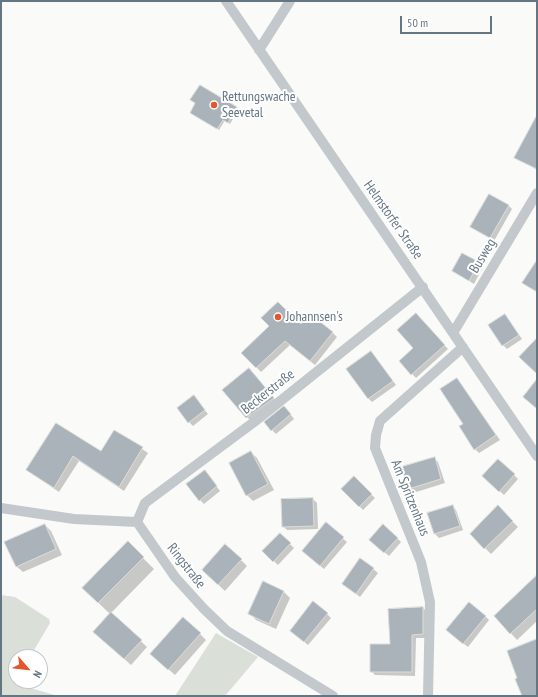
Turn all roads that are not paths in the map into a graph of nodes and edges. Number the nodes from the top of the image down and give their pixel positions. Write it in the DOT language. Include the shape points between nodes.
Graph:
graph roads {
  1 [pos="226,1"];
  2 [pos="290,1"];
  3 [pos="259,50"];
  4 [pos="537,192"];
  5 [pos="423,287"];
  6 [pos="453,333"];
  7 [pos="463,347"];
  8 [pos="537,456"];
  9 [pos="1,508"];
  10 [pos="137,522"];
  11 [pos="333,696"];
  12 [pos="428,696"];
  1 -- 3 [label="street, Helmstorfer Straße"];
  2 -- 3 [label="street"];
  3 -- 5 [label="street, Helmstorfer Straße"];
  4 -- 6 [label="street, Busweg"];
  5 -- 6 [label="street, Helmstorfer Straße"];
  5 -- 10 [label="street, Beckerstraße" via="254,422 145,503"];
  6 -- 7 [label="street, Helmstorfer Straße"];
  7 -- 8 [label="street, Helmstorfer Straße"];
  7 -- 12 [label="street, Am Spritzenhaus" via="380,422 376,435 375,448 421,562 430,602"];
  9 -- 10 [label="street" via="74,519"];
  10 -- 11 [label="street, Ringstraße" via="174,577 227,630"];
}
